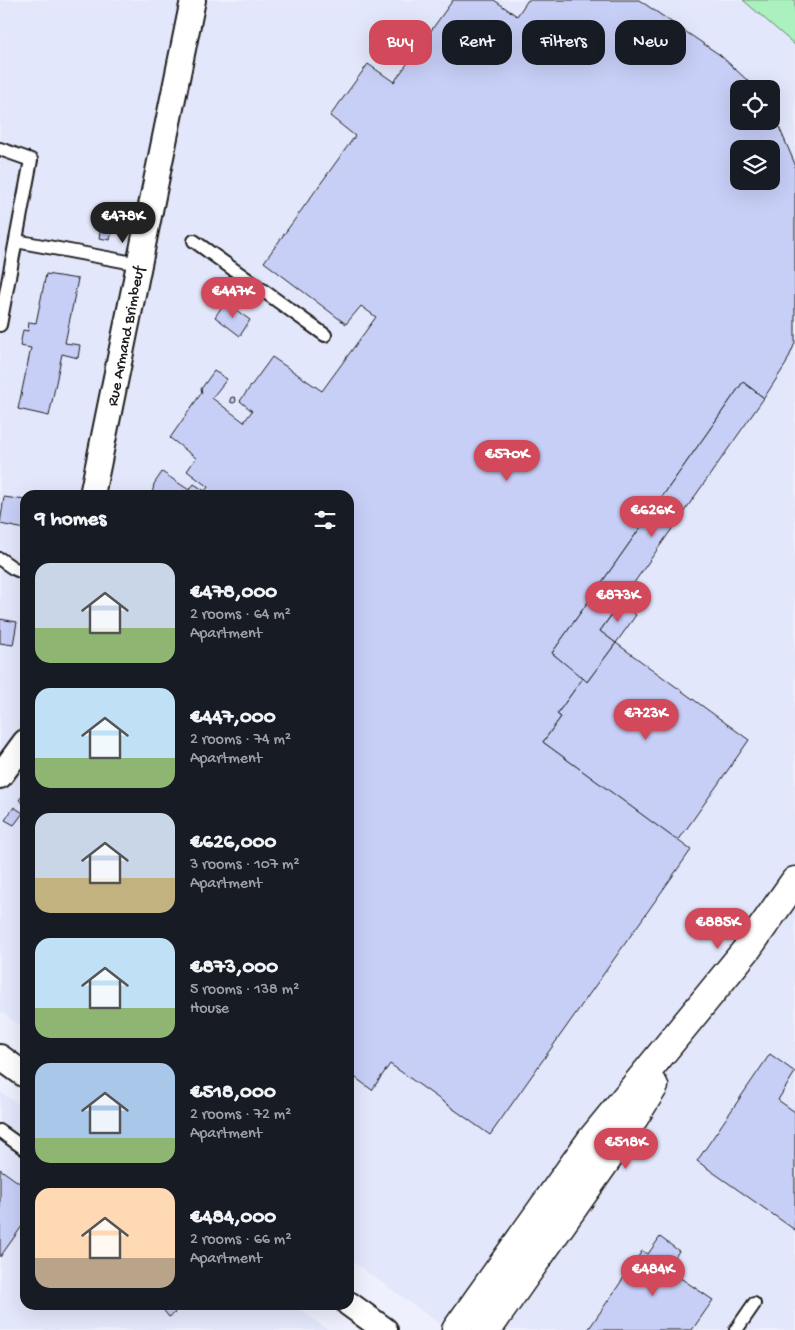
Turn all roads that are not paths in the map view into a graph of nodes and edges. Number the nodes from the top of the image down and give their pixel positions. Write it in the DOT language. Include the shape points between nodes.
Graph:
graph roads {
  1 [pos="193,0"];
  2 [pos="0,149"];
  3 [pos="16,240"];
  4 [pos="194,241"];
  5 [pos="139,264"];
  6 [pos="0,325"];
  7 [pos="325,335"];
  8 [pos="93,490"];
  9 [pos="0,559"];
  10 [pos="20,570"];
  11 [pos="20,749"];
  12 [pos="0,776"];
  13 [pos="795,881"];
  14 [pos="720,980"];
  15 [pos="0,1057"];
  16 [pos="20,1071"];
  17 [pos="0,1131"];
  18 [pos="20,1145"];
  19 [pos="754,1304"];
  20 [pos="354,1308"];
  21 [pos="385,1330"];
  22 [pos="456,1330"];
  23 [pos="487,1330"];
  24 [pos="736,1330"];
  1 -- 5 [label="street, Rue Armand Brimbeuf"];
  2 -- 3 [label="lane" via="31,160"];
  3 -- 5 [label="lane"];
  3 -- 6 [label="lane"];
  4 -- 7 [label="lane"];
  5 -- 8 [label="street, Rue Armand Brimbeuf"];
  9 -- 10 [label="lane"];
  11 -- 12 [label="street"];
  13 -- 14 [label="main road" via="747,949"];
  14 -- 22 [label="main road" via="591,1140"];
  14 -- 23 [label="main road" via="613,1151"];
  15 -- 16 [label="street"];
  17 -- 18 [label="lane"];
  19 -- 24 [label="lane"];
  20 -- 21 [label="street"];
}
